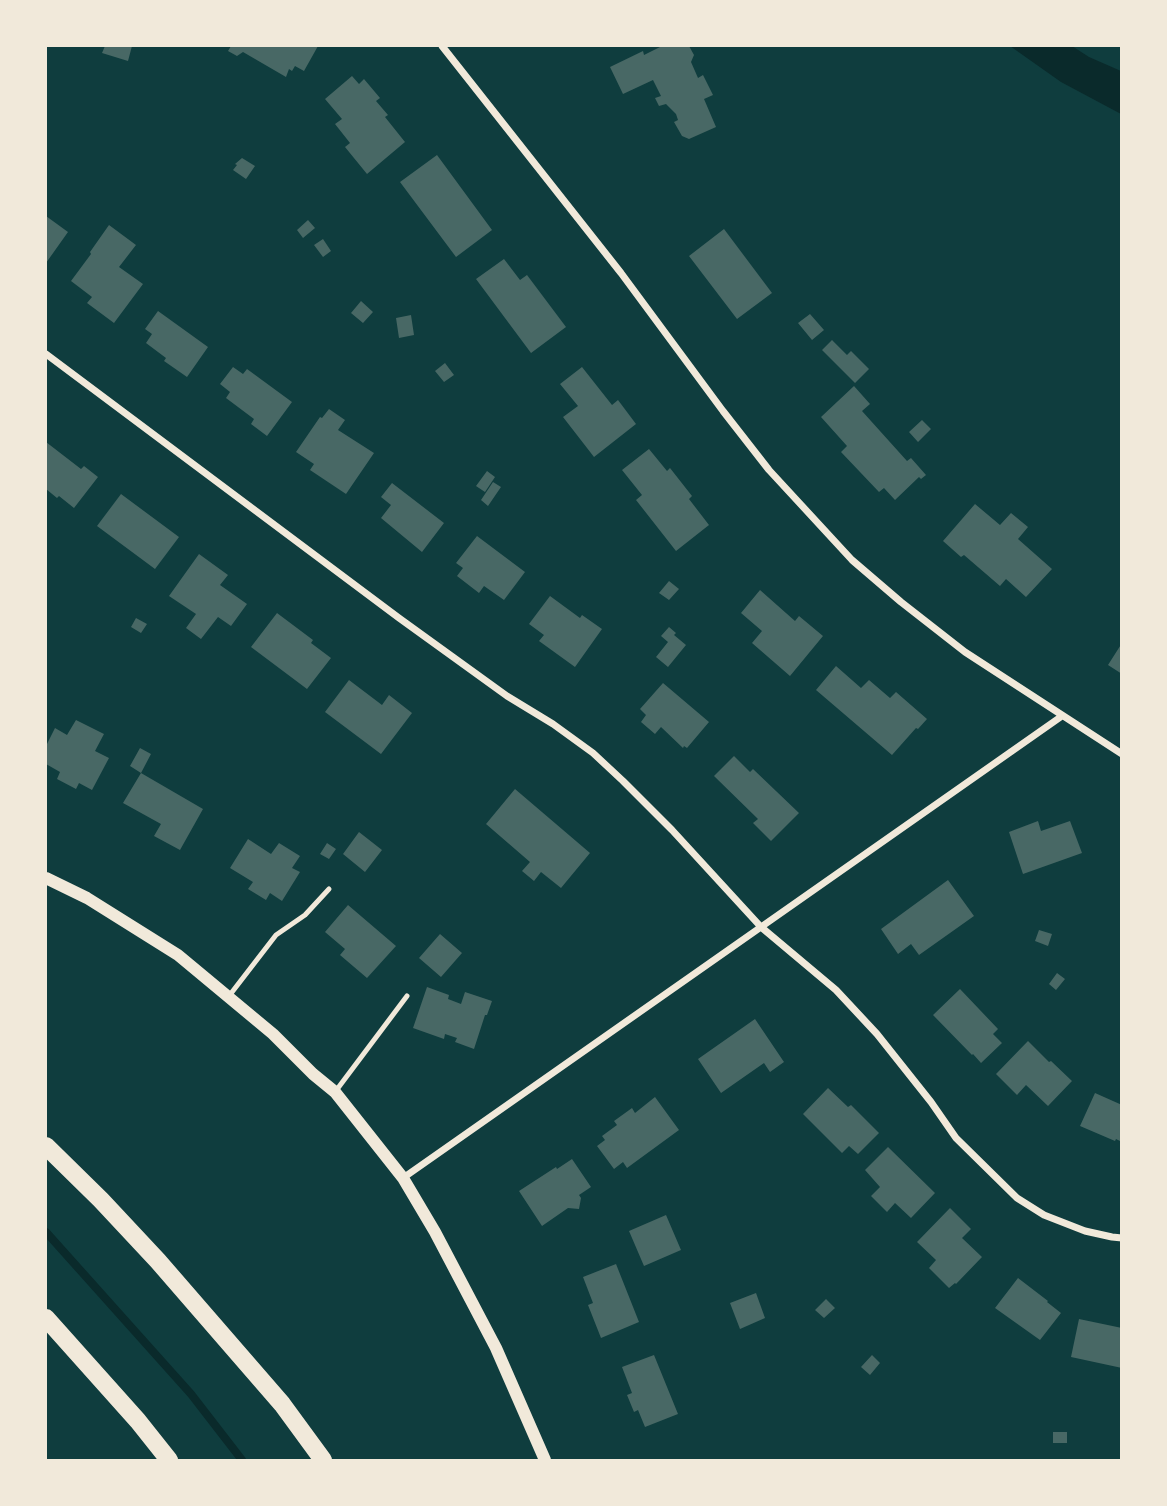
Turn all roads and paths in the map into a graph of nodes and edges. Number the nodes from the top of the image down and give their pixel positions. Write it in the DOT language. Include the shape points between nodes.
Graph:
graph roads {
  1 [pos="442,46"];
  2 [pos="46,354"];
  3 [pos="1062,716"];
  4 [pos="1122,754"];
  5 [pos="46,878"];
  6 [pos="329,889"];
  7 [pos="761,927"];
  8 [pos="229,996"];
  9 [pos="407,996"];
  10 [pos="335,1092"];
  11 [pos="46,1146"];
  12 [pos="402,1178"];
  13 [pos="1122,1238"];
  14 [pos="46,1318"];
  15 [pos="169,1461"];
  16 [pos="323,1461"];
  17 [pos="545,1461"];
  1 -- 3 [label="street" via="769,470 827,533 852,560 965,652"];
  2 -- 7 [label="street" via="399,618 593,753"];
  3 -- 4 [label="street"];
  3 -- 7 [label="street"];
  5 -- 8 [label="street" via="87,898 178,956"];
  6 -- 8 [label="lane" via="305,915 275,935"];
  7 -- 12 [label="street"];
  7 -- 13 [label="street" via="836,990 877,1034 956,1138 1017,1198 1044,1215 1085,1231"];
  8 -- 10 [label="street"];
  9 -- 10 [label="lane"];
  10 -- 12 [label="street"];
  11 -- 16 [label="main road" via="159,1261 282,1404"];
  12 -- 17 [label="street" via="496,1348"];
  14 -- 15 [label="main road"];
}
